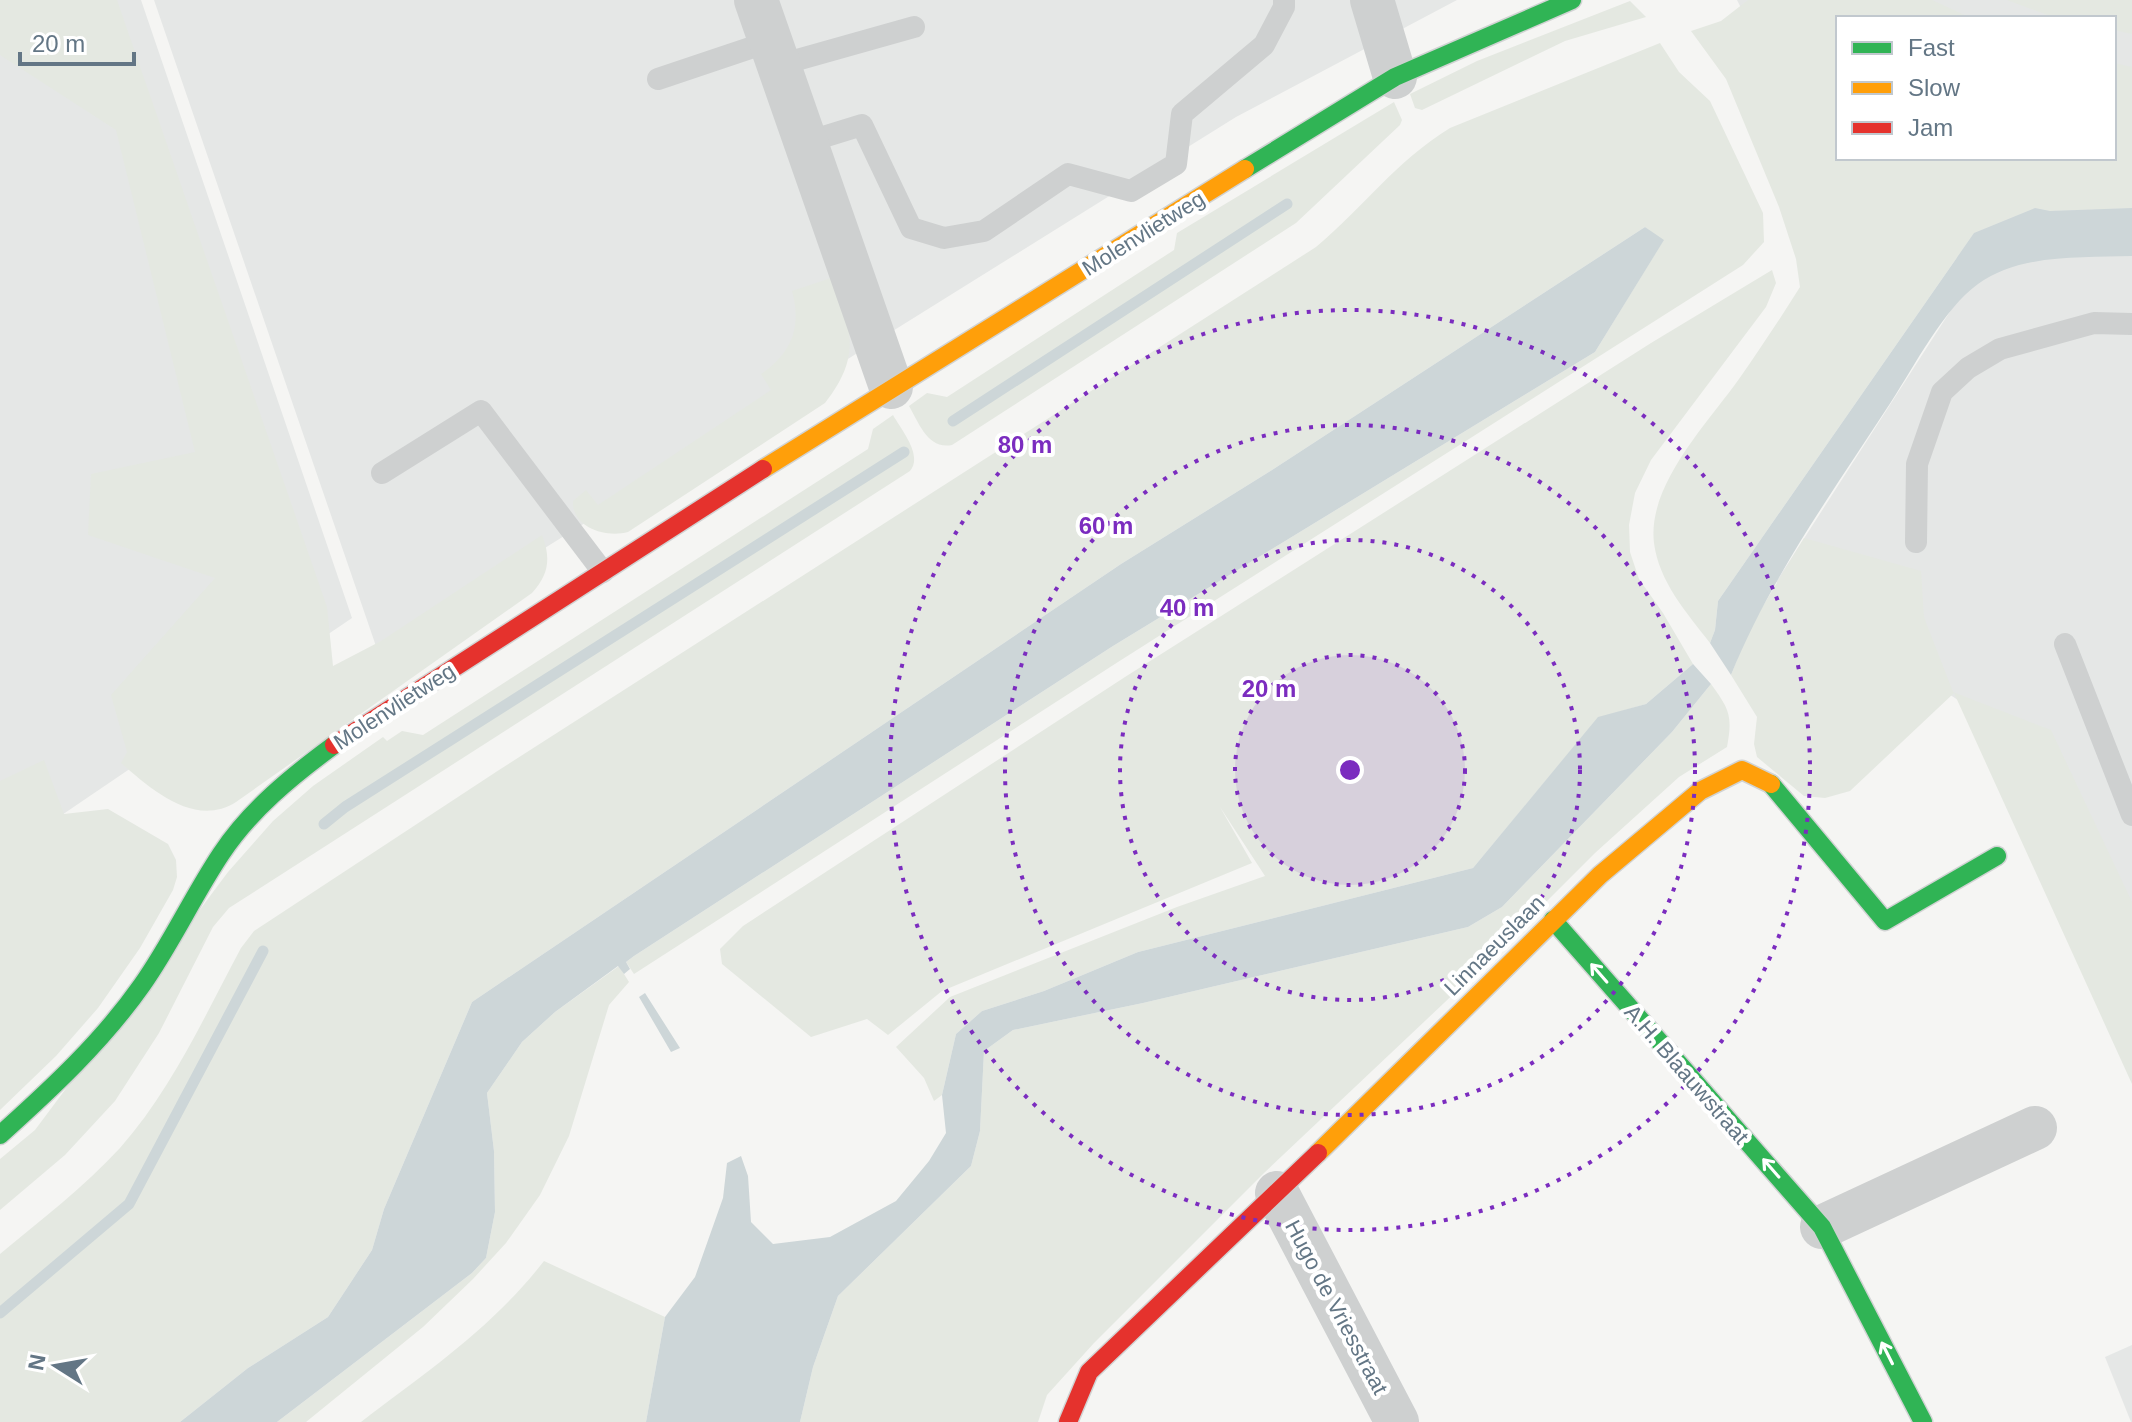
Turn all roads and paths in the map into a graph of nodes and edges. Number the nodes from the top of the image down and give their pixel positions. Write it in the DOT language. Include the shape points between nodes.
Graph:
graph roads {
  1 [pos="756,0"];
  2 [pos="1284,0"];
  3 [pos="1372,0"];
  4 [pos="1572,0"];
  5 [pos="914,27"];
  6 [pos="775,53"];
  7 [pos="1395,77"];
  8 [pos="658,79"];
  9 [pos="807,142"];
  10 [pos="1131,191"];
  11 [pos="1158,224"];
  12 [pos="2132,324"];
  13 [pos="891,387"];
  14 [pos="382,473"];
  15 [pos="1916,542"];
  16 [pos="603,572"];
  17 [pos="2065,644"];
  18 [pos="2132,815"];
  19 [pos="1997,856"];
  20 [pos="1553,920"];
  21 [pos="2035,1128"];
  22 [pos="0,1135"];
  23 [pos="1277,1193"];
  24 [pos="1822,1227"];
  25 [pos="1068,1422"];
  26 [pos="1397,1422"];
  27 [pos="1923,1422"];
  1 -- 6 [label="street"];
  2 -- 10 [label="lane" via="1264,45 1182,114 1176,164"];
  3 -- 7 [label="street"];
  4 -- 7 [label="street, Molenvlietweg"];
  5 -- 6 [label="lane"];
  6 -- 8 [label="lane"];
  6 -- 9 [label="street"];
  7 -- 11 [label="street, Molenvlietweg"];
  9 -- 10 [label="lane" via="862,125 911,228 944,238 984,231 1068,174"];
  9 -- 13 [label="street"];
  10 -- 11 [label="lane"];
  11 -- 13 [label="street, Molenvlietweg"];
  12 -- 15 [label="lane" via="2094,323 2000,349 1942,392 1917,464"];
  13 -- 16 [label="street, Molenvlietweg"];
  14 -- 16 [label="lane" via="481,411"];
  16 -- 22 [label="street, Molenvlietweg" via="358,727 285,781 222,852 142,985 68,1074"];
  17 -- 18 [label="lane"];
  19 -- 20 [label="street, Linnaeuslaan" via="1885,921 1770,783 1742,770 1700,791"];
  20 -- 23 [label="street, Linnaeuslaan"];
  24 -- 20 [label="street, A.H. Blaauwstraat, one-way"];
  21 -- 24 [label="street"];
  23 -- 25 [label="street, Linnaeuslaan" via="1089,1372"];
  23 -- 26 [label="street, Hugo de Vriesstraat"];
  27 -- 24 [label="street, A.H. Blaauwstraat, one-way"];
}
